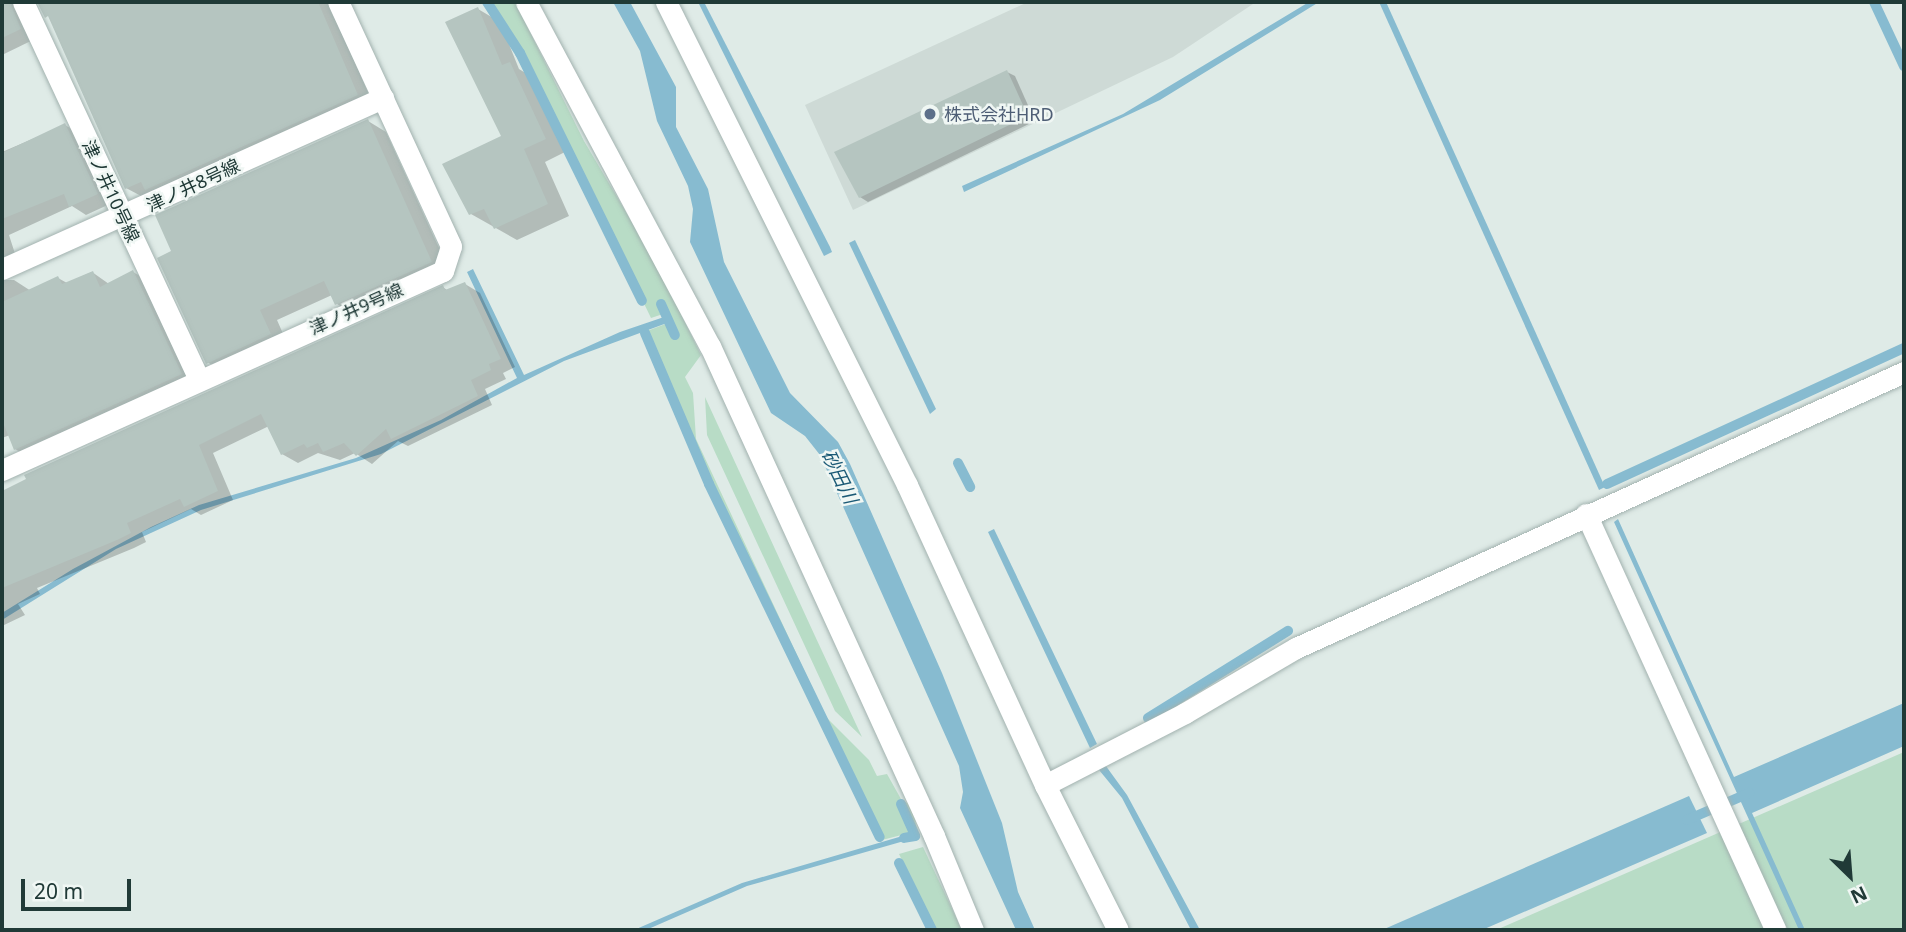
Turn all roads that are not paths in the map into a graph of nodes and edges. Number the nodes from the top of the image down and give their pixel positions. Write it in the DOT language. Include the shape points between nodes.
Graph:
graph roads {
  1 [pos="23,2"];
  2 [pos="338,2"];
  3 [pos="526,2"];
  4 [pos="666,2"];
  5 [pos="383,98"];
  6 [pos="123,217"];
  7 [pos="2,269"];
  8 [pos="1904,372"];
  9 [pos="199,380"];
  10 [pos="2,470"];
  11 [pos="1586,514"];
  12 [pos="1045,785"];
  13 [pos="973,930"];
  14 [pos="1118,930"];
  15 [pos="1776,930"];
  1 -- 6 [label="street, 津ノ井10号線"];
  2 -- 5 [label="street, 津ノ井9号線"];
  3 -- 13 [label="street" via="710,346"];
  4 -- 12 [label="street" via="907,485"];
  5 -- 6 [label="street, 津ノ井8号線"];
  5 -- 9 [label="street, 津ノ井9号線" via="451,246 443,271"];
  6 -- 7 [label="street, 津ノ井8号線"];
  6 -- 9 [label="street, 津ノ井10号線"];
  8 -- 11 [label="street"];
  9 -- 10 [label="street, 津ノ井9号線"];
  11 -- 12 [label="street" via="1296,648 1185,713"];
  11 -- 15 [label="street"];
  12 -- 14 [label="street"];
}
